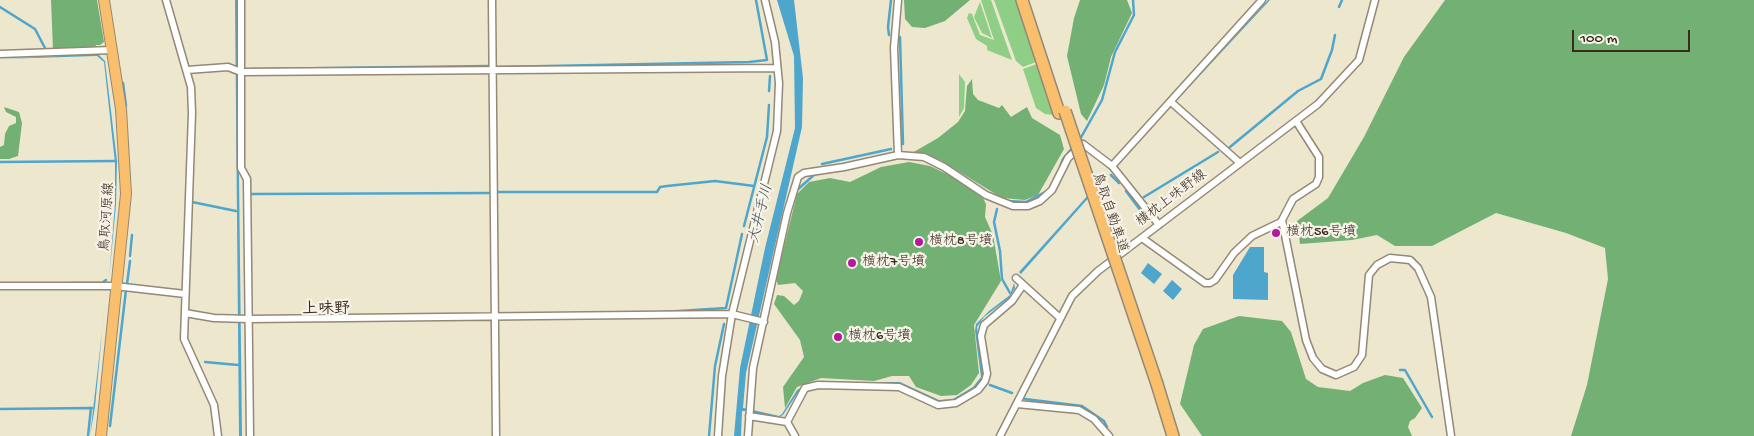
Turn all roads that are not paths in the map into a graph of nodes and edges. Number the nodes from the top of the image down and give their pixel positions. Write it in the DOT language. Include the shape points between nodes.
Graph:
graph roads {
  1 [pos="104,0"];
  2 [pos="166,0"];
  3 [pos="240,0"];
  4 [pos="492,0"];
  5 [pos="765,0"];
  6 [pos="898,0"];
  7 [pos="1022,0"];
  8 [pos="1029,0"];
  9 [pos="1262,0"];
  10 [pos="1376,0"];
  11 [pos="112,50"];
  12 [pos="0,54"];
  13 [pos="777,68"];
  14 [pos="187,70"];
  15 [pos="493,70"];
  16 [pos="241,72"];
  17 [pos="1171,102"];
  18 [pos="1062,112"];
  19 [pos="1296,121"];
  20 [pos="898,155"];
  21 [pos="1240,163"];
  22 [pos="1112,166"];
  23 [pos="1282,220"];
  24 [pos="1159,225"];
  25 [pos="1142,238"];
  26 [pos="1016,278"];
  27 [pos="1023,285"];
  28 [pos="0,286"];
  29 [pos="115,286"];
  30 [pos="186,294"];
  31 [pos="185,313"];
  32 [pos="732,314"];
  33 [pos="495,317"];
  34 [pos="1060,318"];
  35 [pos="249,319"];
  36 [pos="764,322"];
  37 [pos="1154,384"];
  38 [pos="1017,404"];
  39 [pos="749,416"];
  40 [pos="787,422"];
  41 [pos="101,436"];
  42 [pos="218,436"];
  43 [pos="250,436"];
  44 [pos="496,436"];
  45 [pos="718,436"];
  46 [pos="748,436"];
  47 [pos="795,436"];
  48 [pos="1000,436"];
  49 [pos="1109,436"];
  50 [pos="1167,436"];
  51 [pos="1173,436"];
  52 [pos="1451,436"];
  1 -- 11 [label="main road, 鳥取河原線"];
  2 -- 14 [label="street"];
  3 -- 16 [label="street"];
  4 -- 15 [label="street"];
  5 -- 13 [label="street"];
  6 -- 20 [label="street" via="894,48"];
  7 -- 18 [label="highway, 鳥取自動車道"];
  8 -- 18 [label="highway, 鳥取自動車道"];
  9 -- 17 [label="street"];
  10 -- 19 [label="street, 横枕上味野線" via="1359,60 1318,104"];
  11 -- 12 [label="street"];
  11 -- 29 [label="main road, 鳥取河原線" via="126,194"];
  13 -- 15 [label="street"];
  13 -- 32 [label="street" via="779,111 776,141"];
  14 -- 16 [label="street" via="228,67"];
  14 -- 30 [label="street" via="192,114"];
  15 -- 16 [label="street"];
  15 -- 33 [label="street"];
  16 -- 35 [label="street" via="241,168 248,179"];
  17 -- 21 [label="street"];
  17 -- 22 [label="street"];
  18 -- 37 [label="highway, 鳥取自動車道"];
  19 -- 21 [label="street, 横枕上味野線"];
  19 -- 23 [label="street" via="1319,158 1321,169 1316,184 1292,198"];
  20 -- 22 [label="street" via="924,157 986,195 1013,206 1028,206 1040,201 1052,190 1068,158 1080,145"];
  20 -- 36 [label="street" via="801,174 787,213"];
  21 -- 24 [label="street, 横枕上味野線"];
  22 -- 24 [label="street"];
  23 -- 25 [label="street" via="1252,236 1210,283 1205,283"];
  23 -- 52 [label="street" via="1306,340 1313,358 1322,369 1336,375 1354,367 1362,355 1369,274 1390,258 1410,260 1418,268 1431,297"];
  24 -- 25 [label="street, 横枕上味野線"];
  25 -- 34 [label="street, 横枕上味野線" via="1098,271 1072,296"];
  26 -- 27 [label="street"];
  27 -- 34 [label="street"];
  27 -- 40 [label="street" via="1012,301 984,325 981,336 987,374 985,381 978,390 956,403 938,406 899,387 818,385 805,388"];
  28 -- 29 [label="street"];
  29 -- 30 [label="street"];
  29 -- 41 [label="main road, 鳥取河原線"];
  30 -- 31 [label="street"];
  31 -- 35 [label="street"];
  31 -- 42 [label="street" via="184,339 214,405"];
  32 -- 33 [label="street"];
  32 -- 36 [label="street"];
  32 -- 45 [label="street" via="722,376"];
  33 -- 35 [label="street"];
  33 -- 44 [label="street"];
  34 -- 38 [label="street, 横枕上味野線"];
  35 -- 43 [label="street"];
  36 -- 39 [label="street" via="753,368"];
  37 -- 50 [label="highway, 鳥取自動車道"];
  37 -- 51 [label="highway, 鳥取自動車道"];
  38 -- 48 [label="street, 横枕上味野線"];
  38 -- 49 [label="street" via="1079,410 1094,419"];
  39 -- 40 [label="street"];
  39 -- 46 [label="street"];
  40 -- 47 [label="street"];
}
